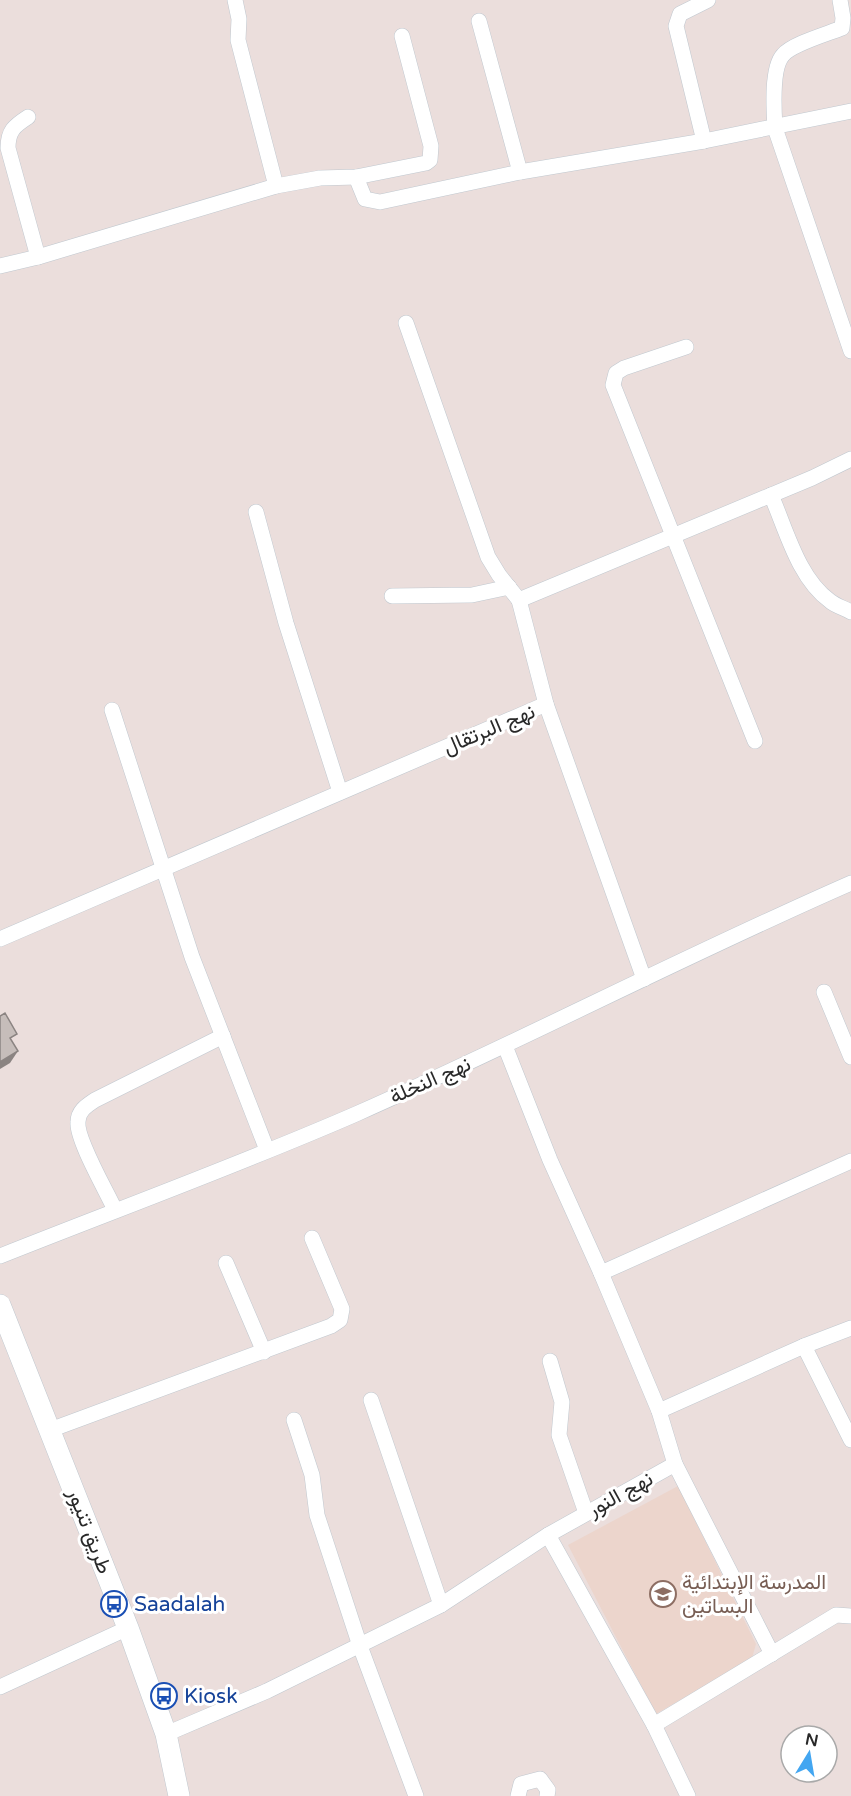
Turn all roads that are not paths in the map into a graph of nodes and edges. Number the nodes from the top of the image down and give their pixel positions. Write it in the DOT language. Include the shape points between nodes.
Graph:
graph roads {
  1 [pos="235,0"];
  2 [pos="708,0"];
  3 [pos="840,0"];
  4 [pos="479,21"];
  5 [pos="402,36"];
  6 [pos="851,111"];
  7 [pos="28,117"];
  8 [pos="775,128"];
  9 [pos="704,141"];
  10 [pos="520,172"];
  11 [pos="356,177"];
  12 [pos="276,186"];
  13 [pos="38,257"];
  14 [pos="0,266"];
  15 [pos="405,323"];
  16 [pos="686,347"];
  17 [pos="851,351"];
  18 [pos="851,459"];
  19 [pos="771,495"];
  20 [pos="256,512"];
  21 [pos="672,534"];
  22 [pos="508,587"];
  23 [pos="392,596"];
  24 [pos="519,600"];
  25 [pos="851,612"];
  26 [pos="546,704"];
  27 [pos="112,710"];
  28 [pos="755,741"];
  29 [pos="340,792"];
  30 [pos="162,870"];
  31 [pos="851,883"];
  32 [pos="0,939"];
  33 [pos="644,980"];
  34 [pos="824,992"];
  35 [pos="223,1036"];
  36 [pos="505,1047"];
  37 [pos="851,1057"];
  38 [pos="267,1150"];
  39 [pos="851,1161"];
  40 [pos="116,1210"];
  41 [pos="312,1238"];
  42 [pos="0,1256"];
  43 [pos="226,1263"];
  44 [pos="601,1273"];
  45 [pos="0,1305"];
  46 [pos="851,1328"];
  47 [pos="804,1346"];
  48 [pos="264,1352"];
  49 [pos="550,1361"];
  50 [pos="371,1400"];
  51 [pos="659,1411"];
  52 [pos="294,1420"];
  53 [pos="51,1430"];
  54 [pos="851,1440"];
  55 [pos="675,1464"];
  56 [pos="586,1513"];
  57 [pos="548,1535"];
  58 [pos="441,1605"];
  59 [pos="851,1616"];
  60 [pos="128,1628"];
  61 [pos="360,1646"];
  62 [pos="772,1654"];
  63 [pos="0,1687"];
  64 [pos="654,1725"];
  65 [pos="166,1734"];
  66 [pos="178,1796"];
  67 [pos="416,1796"];
  68 [pos="518,1796"];
  69 [pos="547,1796"];
  70 [pos="688,1796"];
  1 -- 12 [label="street" via="238,40"];
  2 -- 9 [label="street" via="680,14 676,26"];
  3 -- 8 [label="street" via="842,28 788,51 780,60"];
  4 -- 10 [label="street"];
  5 -- 11 [label="street" via="430,146 430,160"];
  6 -- 8 [label="street"];
  7 -- 13 [label="street" via="8,135 8,148"];
  8 -- 9 [label="street"];
  8 -- 17 [label="street"];
  9 -- 10 [label="street"];
  10 -- 11 [label="street" via="380,202 365,199"];
  11 -- 12 [label="street" via="320,178"];
  12 -- 13 [label="street"];
  13 -- 14 [label="street"];
  15 -- 22 [label="street" via="489,557"];
  16 -- 21 [label="street" via="624,368 613,378"];
  18 -- 19 [label="street"];
  19 -- 21 [label="street"];
  19 -- 25 [label="street" via="816,588"];
  20 -- 29 [label="street" via="286,623"];
  21 -- 24 [label="street"];
  21 -- 28 [label="street"];
  22 -- 23 [label="street" via="472,595"];
  22 -- 24 [label="street"];
  24 -- 26 [label="street, نهج البرتقال"];
  26 -- 29 [label="street, نهج البرتقال"];
  26 -- 33 [label="street"];
  27 -- 30 [label="street"];
  29 -- 30 [label="street, نهج البرتقال"];
  30 -- 32 [label="street, نهج البرتقال"];
  30 -- 35 [label="street"];
  31 -- 33 [label="street, نهج النخلة" via="703,949"];
  33 -- 36 [label="street, نهج النخلة"];
  34 -- 37 [label="street"];
  35 -- 38 [label="street"];
  35 -- 40 [label="street" via="94,1100 79,1115 81,1139"];
  36 -- 38 [label="street, نهج النخلة"];
  36 -- 44 [label="street, نهج النور"];
  38 -- 40 [label="street, نهج النخلة"];
  39 -- 44 [label="street"];
  40 -- 42 [label="street, نهج النخلة"];
  41 -- 48 [label="street" via="342,1309 340,1320"];
  43 -- 48 [label="street"];
  44 -- 51 [label="street, نهج النور"];
  45 -- 53 [label="main road, طريق تنيور"];
  46 -- 47 [label="street"];
  47 -- 51 [label="street"];
  47 -- 54 [label="street"];
  48 -- 53 [label="street"];
  49 -- 56 [label="street" via="562,1402 560,1435"];
  50 -- 58 [label="street"];
  51 -- 55 [label="street, نهج النور"];
  52 -- 61 [label="street" via="312,1474 317,1515"];
  53 -- 60 [label="main road, طريق تنيور"];
  55 -- 56 [label="street, نهج النور"];
  55 -- 62 [label="street"];
  56 -- 57 [label="street, نهج النور"];
  57 -- 58 [label="street, نهج النور"];
  57 -- 64 [label="street"];
  58 -- 61 [label="street, نهج النور"];
  59 -- 62 [label="street" via="836,1615"];
  60 -- 63 [label="street"];
  60 -- 65 [label="main road, طريق تنيور"];
  61 -- 65 [label="street, نهج النور"];
  61 -- 67 [label="street"];
  62 -- 64 [label="street"];
  64 -- 70 [label="street"];
  65 -- 66 [label="main road, طريق تنيور"];
  68 -- 69 [label="street" via="521,1784 540,1779 548,1790"];
}
